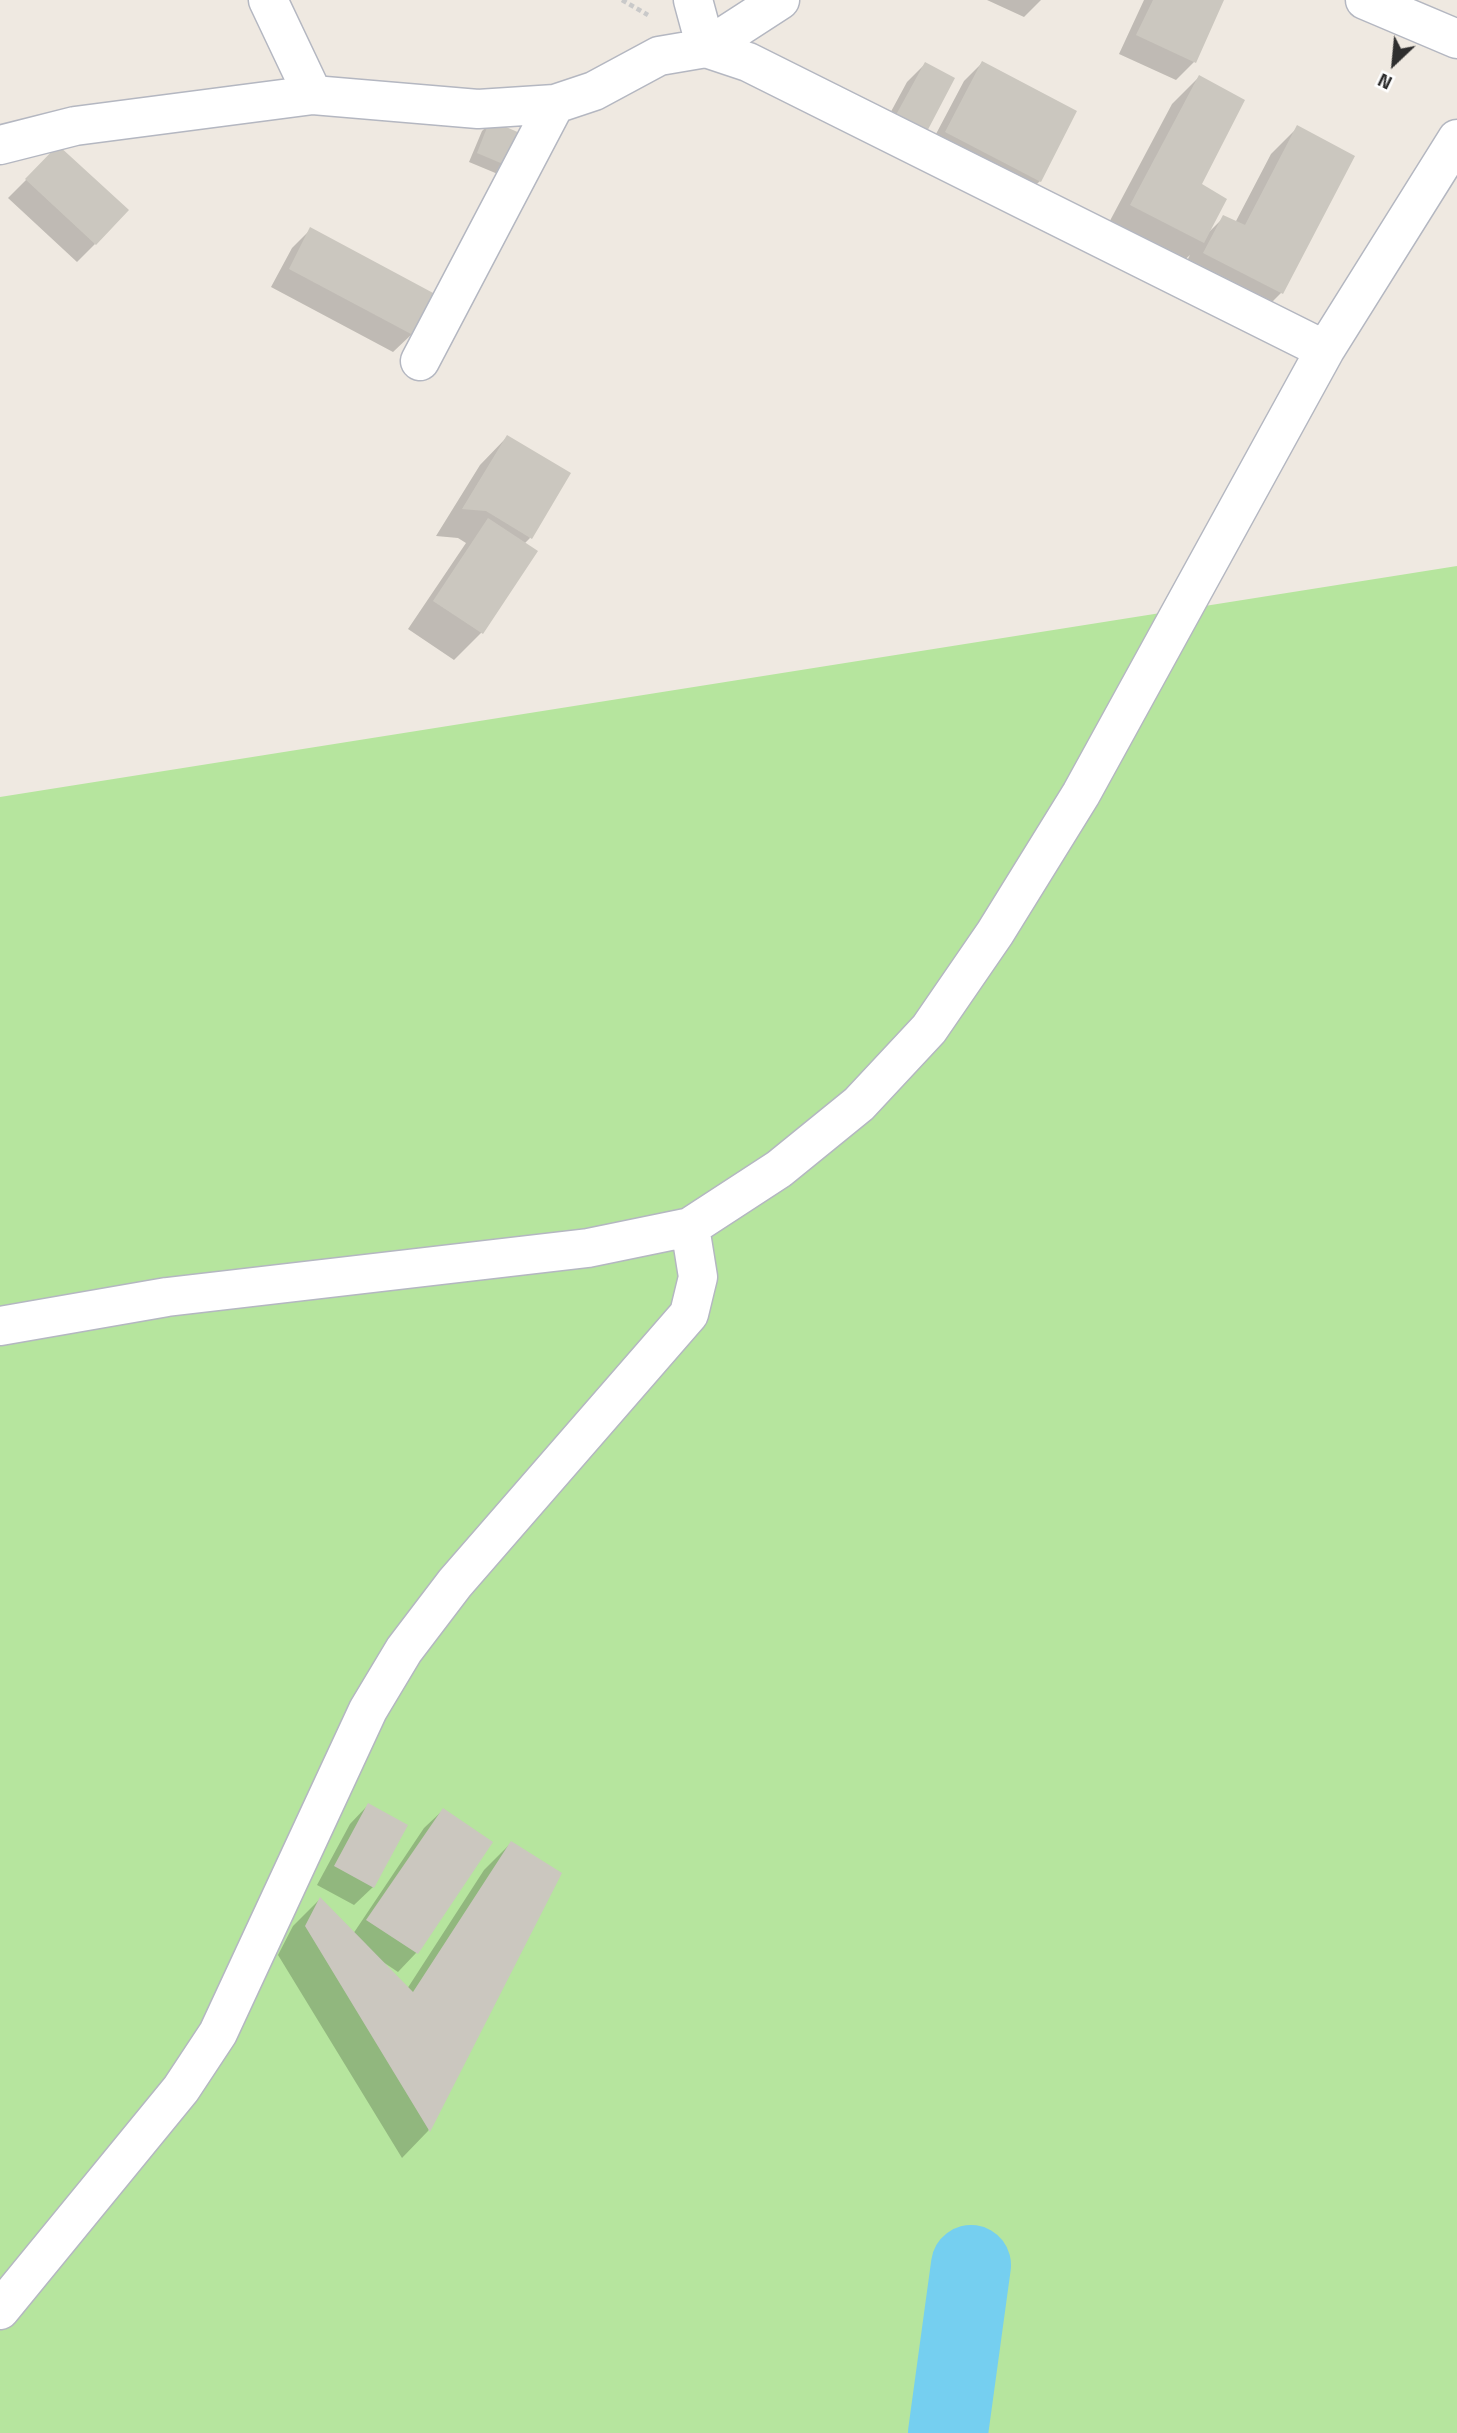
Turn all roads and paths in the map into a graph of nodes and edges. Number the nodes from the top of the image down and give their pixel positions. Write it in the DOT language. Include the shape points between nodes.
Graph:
graph roads {
  1 [pos="268,0"];
  2 [pos="693,0"];
  3 [pos="780,0"];
  4 [pos="1365,0"];
  5 [pos="1457,39"];
  6 [pos="706,48"];
  7 [pos="313,95"];
  8 [pos="555,104"];
  9 [pos="1457,139"];
  10 [pos="0,145"];
  11 [pos="1325,350"];
  12 [pos="420,361"];
  13 [pos="690,1227"];
  14 [pos="0,1326"];
  15 [pos="0,2310"];
  1 -- 7 [label="street"];
  2 -- 6 [label="street"];
  3 -- 6 [label="street"];
  4 -- 5 [label="street"];
  6 -- 8 [label="street" via="659,55 594,91"];
  6 -- 11 [label="street" via="748,62"];
  7 -- 8 [label="street" via="478,109"];
  7 -- 10 [label="street" via="75,126"];
  8 -- 12 [label="street"];
  9 -- 11 [label="street"];
  11 -- 13 [label="street" via="1081,794 929,1029 859,1104 779,1169"];
  13 -- 14 [label="street" via="587,1248 167,1297"];
  13 -- 15 [label="street" via="698,1278 689,1314 455,1583 404,1650 368,1710 218,2033 181,2089"];
}
